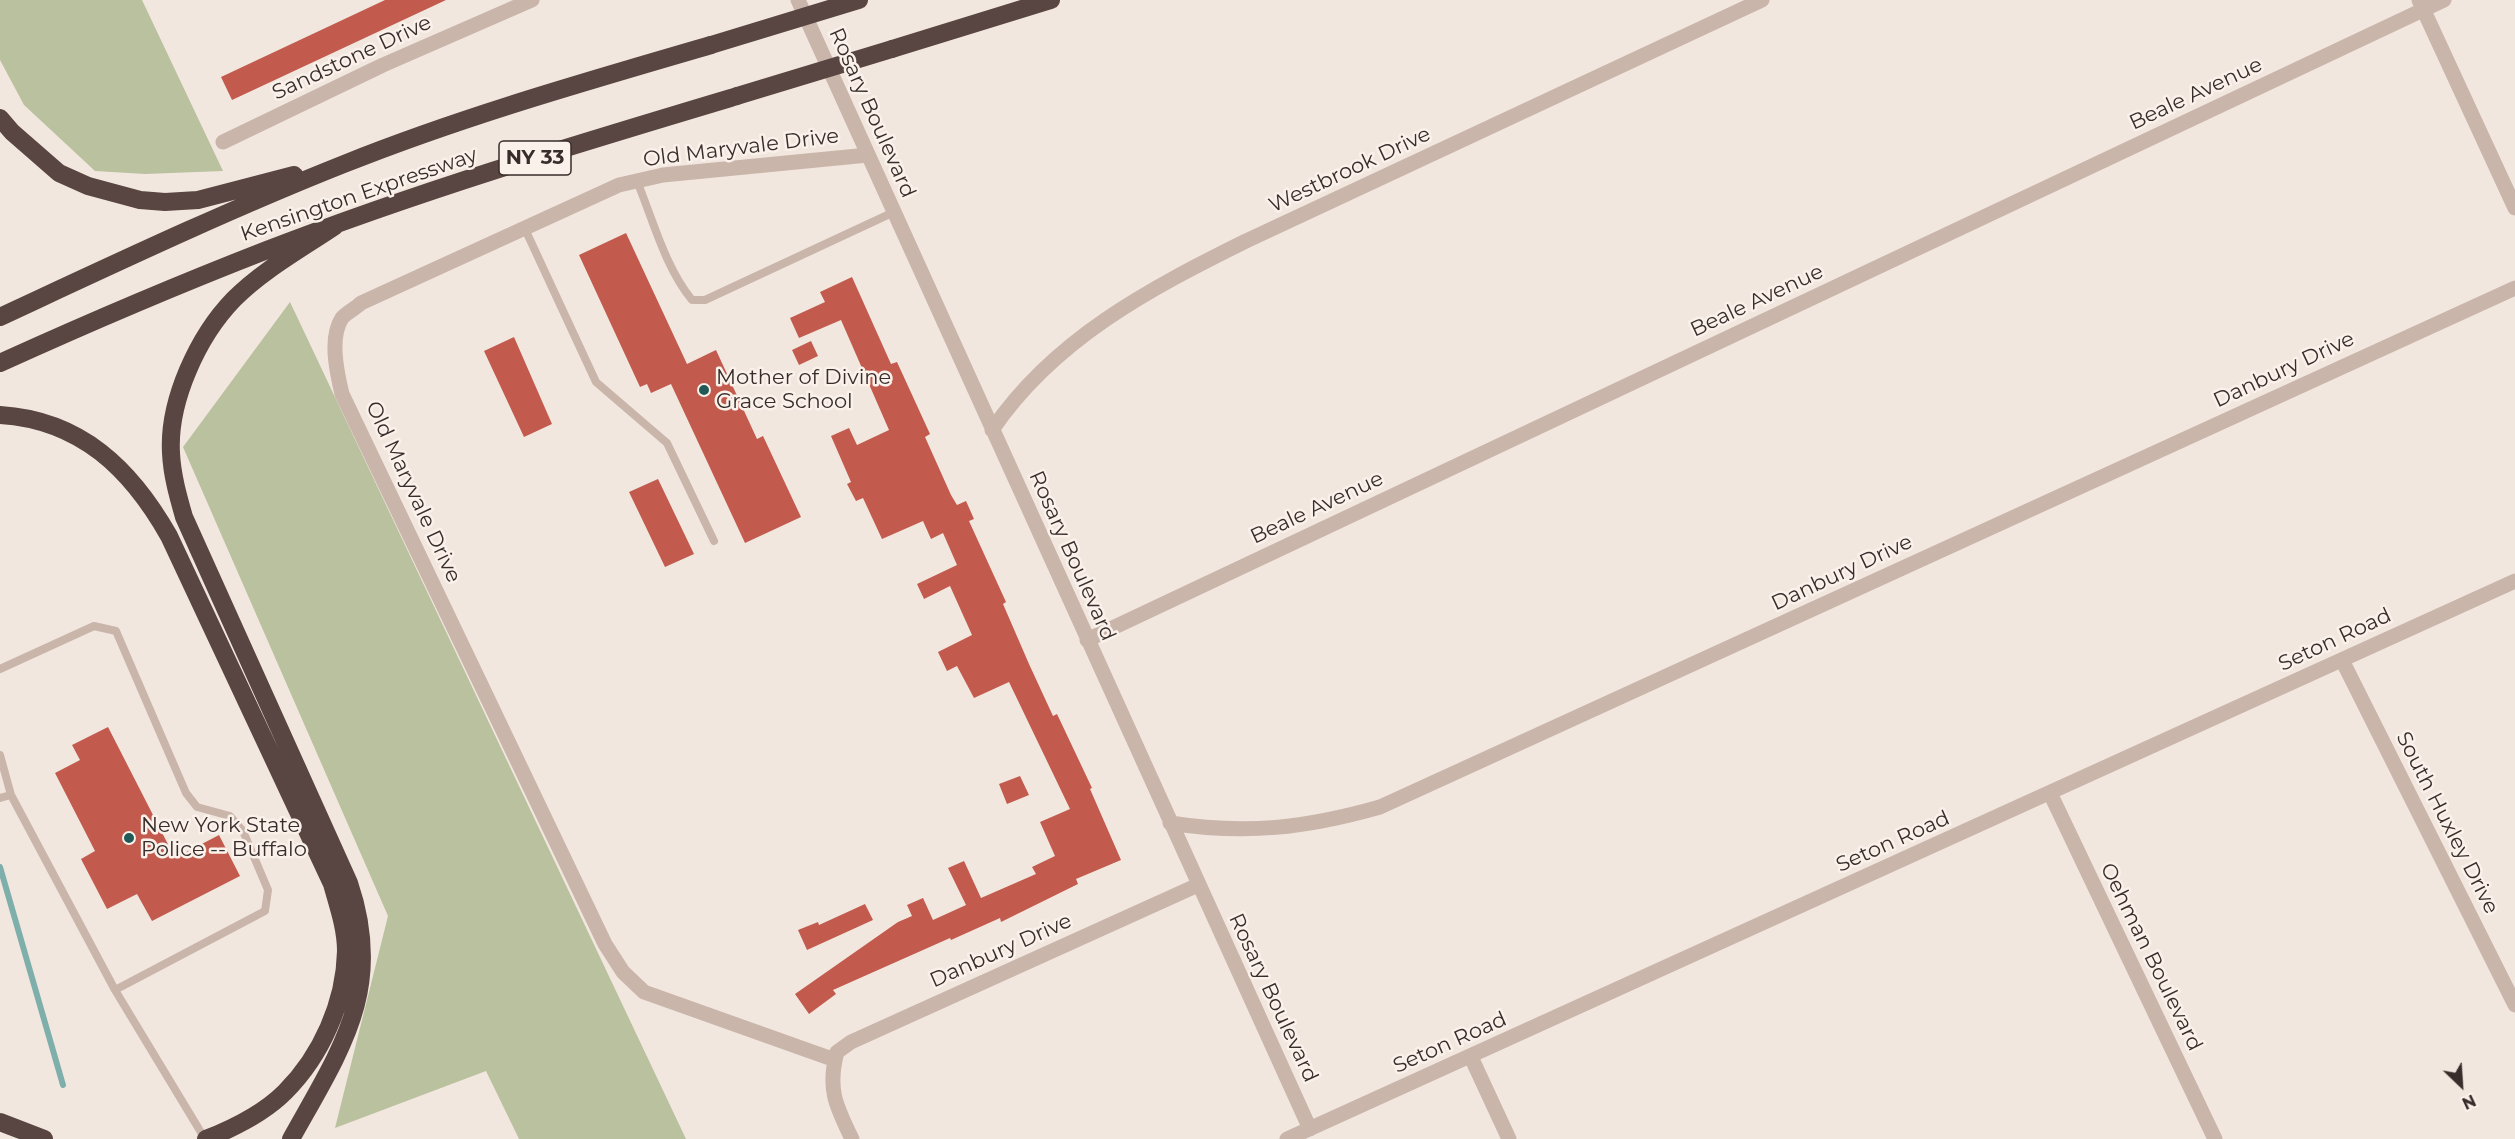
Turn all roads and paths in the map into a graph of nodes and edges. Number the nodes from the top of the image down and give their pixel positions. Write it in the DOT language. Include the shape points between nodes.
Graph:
graph roads {
  1 [pos="532,0"];
  2 [pos="798,0"];
  3 [pos="859,0"];
  4 [pos="1051,0"];
  5 [pos="1762,0"];
  6 [pos="2444,0"];
  7 [pos="2421,5"];
  8 [pos="502,6"];
  9 [pos="0,118"];
  10 [pos="223,142"];
  11 [pos="868,155"];
  12 [pos="346,163"];
  13 [pos="637,181"];
  14 [pos="2515,208"];
  15 [pos="894,212"];
  16 [pos="335,226"];
  17 [pos="525,228"];
  18 [pos="2515,288"];
  19 [pos="0,317"];
  20 [pos="0,363"];
  21 [pos="0,416"];
  22 [pos="992,430"];
  23 [pos="714,541"];
  24 [pos="2515,581"];
  25 [pos="1087,640"];
  26 [pos="2342,660"];
  27 [pos="0,669"];
  28 [pos="0,755"];
  29 [pos="2049,793"];
  30 [pos="11,795"];
  31 [pos="0,798"];
  32 [pos="1170,823"];
  33 [pos="1198,885"];
  34 [pos="116,990"];
  35 [pos="2515,1005"];
  36 [pos="1471,1057"];
  37 [pos="834,1064"];
  38 [pos="0,1122"];
  39 [pos="1310,1129"];
  40 [pos="44,1139"];
  41 [pos="205,1139"];
  42 [pos="291,1139"];
  43 [pos="852,1139"];
  44 [pos="1287,1139"];
  45 [pos="1509,1139"];
  46 [pos="2215,1139"];
  1 -- 8 [label="street, Sandstone Drive"];
  2 -- 11 [label="street, Rosary Boulevard"];
  3 -- 12 [label="highway, Kensington Expressway / NY 33, bridge" via="457,122"];
  4 -- 16 [label="highway, Kensington Expressway / NY 33, bridge" via="597,137"];
  5 -- 22 [label="street, Westbrook Drive" via="1161,283 1069,345 1019,394"];
  6 -- 7 [label="street, Beale Avenue"];
  7 -- 14 [label="street"];
  7 -- 25 [label="street, Beale Avenue"];
  8 -- 10 [label="street, Sandstone Drive"];
  9 -- 12 [label="highway" via="59,173 88,186 140,200 198,200"];
  11 -- 13 [label="street, Old Maryvale Drive" via="663,175"];
  11 -- 15 [label="street, Rosary Boulevard"];
  12 -- 19 [label="highway, Kensington Expressway / NY 33"];
  13 -- 15 [label="lane" via="682,288 692,300 705,300"];
  13 -- 17 [label="street, Old Maryvale Drive" via="619,185"];
  15 -- 22 [label="street, Rosary Boulevard"];
  16 -- 20 [label="highway, Kensington Expressway / NY 33" via="106,315"];
  16 -- 42 [label="highway" via="262,275 212,326 193,357 172,426 171,453 184,516 358,909 363,944 356,1009 343,1046"];
  17 -- 23 [label="lane" via="596,382 667,442"];
  17 -- 37 [label="street, Old Maryvale Drive" via="361,303 342,318 335,340 342,394 605,944 622,972 644,992"];
  18 -- 32 [label="street, Danbury Drive" via="1380,807 1290,827 1245,831"];
  21 -- 41 [label="highway" via="40,421 96,447 150,504 332,884 346,951 337,1004 326,1034 307,1066 284,1093 254,1116"];
  22 -- 25 [label="street, Rosary Boulevard"];
  24 -- 26 [label="street, Seton Road"];
  25 -- 32 [label="street, Rosary Boulevard"];
  26 -- 29 [label="street, Seton Road"];
  26 -- 35 [label="street, South Huxley Drive"];
  27 -- 34 [label="lane" via="94,627 116,631 186,792 197,807 230,816 243,831 268,890 265,911"];
  28 -- 30 [label="lane"];
  29 -- 36 [label="street, Seton Road"];
  29 -- 46 [label="street, Oehman Boulevard"];
  30 -- 31 [label="lane"];
  30 -- 34 [label="lane"];
  32 -- 33 [label="street, Rosary Boulevard"];
  33 -- 37 [label="street, Danbury Drive" via="851,1042 837,1052"];
  33 -- 39 [label="street, Rosary Boulevard"];
  34 -- 41 [label="lane"];
  36 -- 39 [label="street, Seton Road"];
  36 -- 45 [label="street"];
  37 -- 43 [label="street" via="834,1102"];
  38 -- 40 [label="highway"];
  39 -- 44 [label="street, Seton Road"];
}
